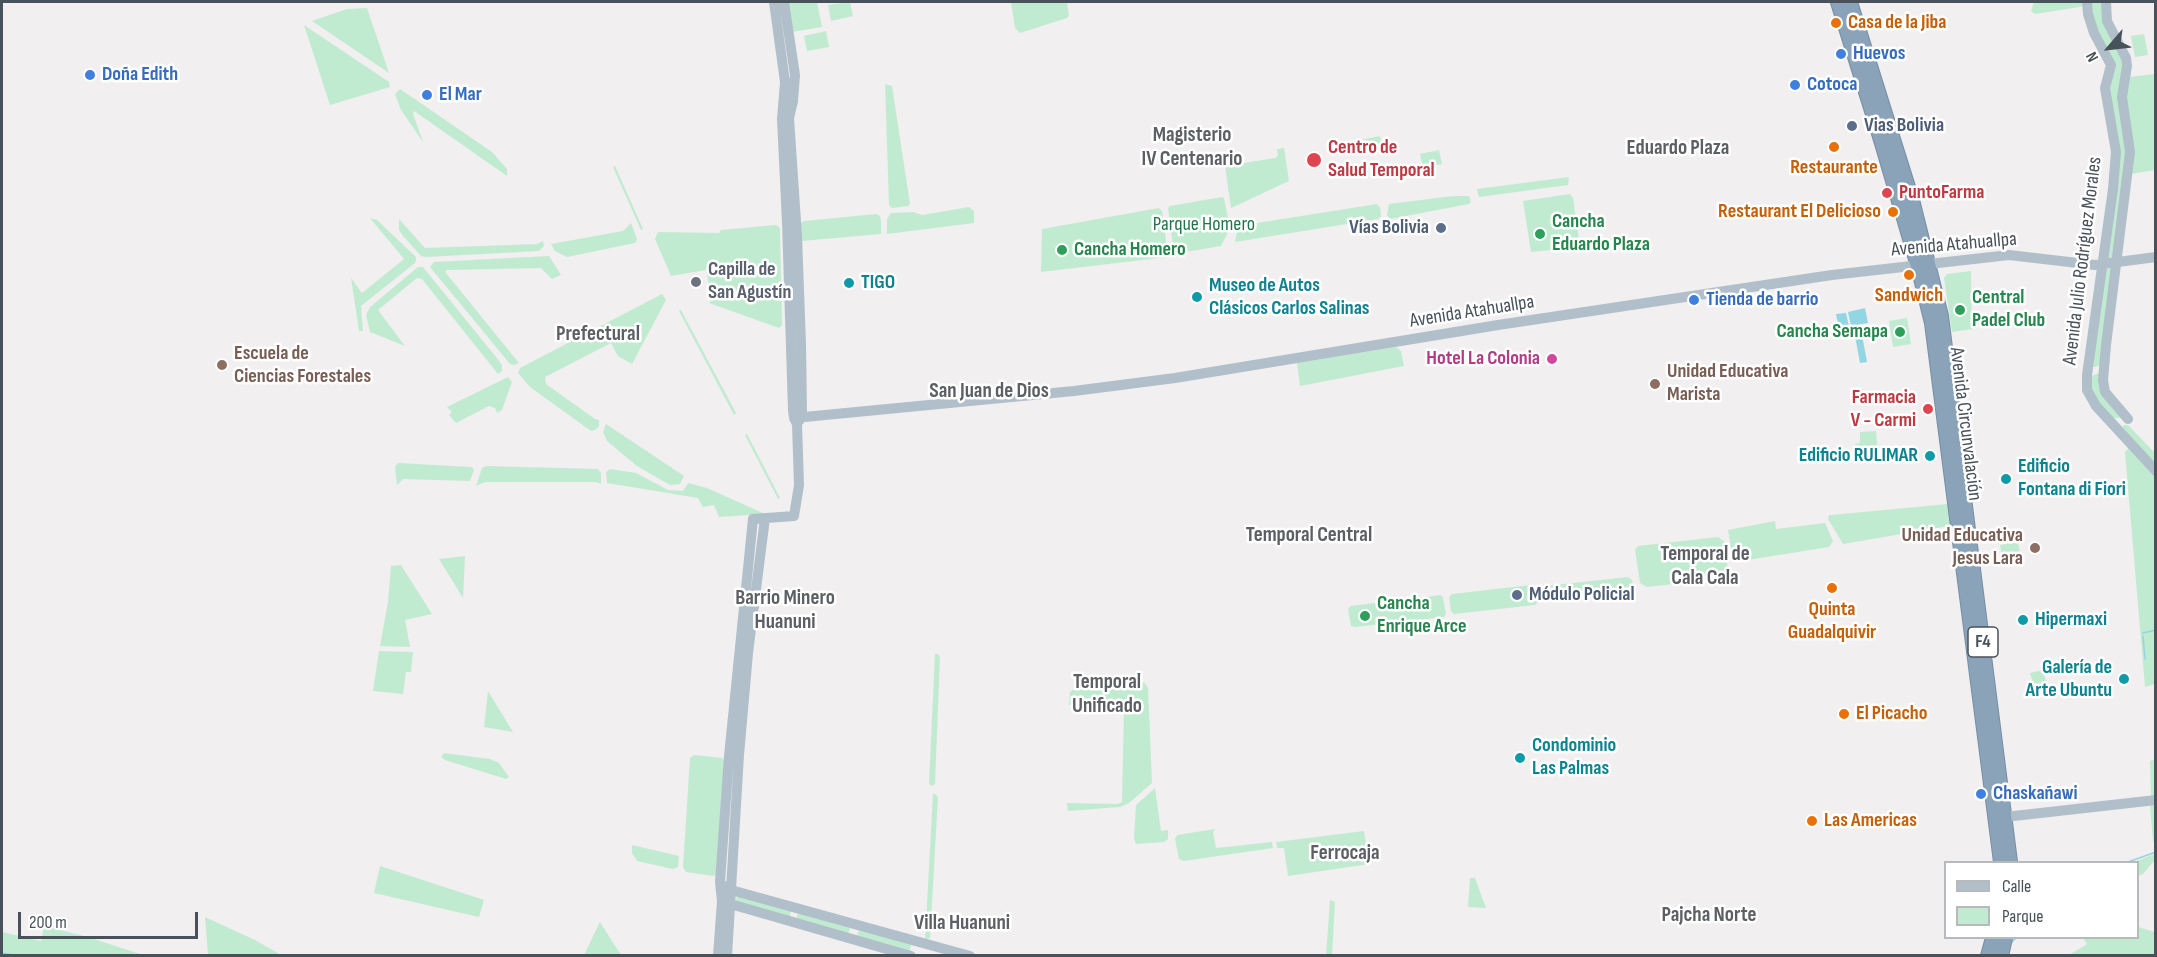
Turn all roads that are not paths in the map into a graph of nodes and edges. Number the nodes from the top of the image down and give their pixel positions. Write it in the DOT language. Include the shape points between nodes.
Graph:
graph roads {
  1 [pos="774,2"];
  2 [pos="784,2"];
  3 [pos="1838,2"];
  4 [pos="1850,2"];
  5 [pos="2087,2"];
  6 [pos="2106,2"];
  7 [pos="2156,257"];
  8 [pos="2117,263"];
  9 [pos="2101,264"];
  10 [pos="1923,266"];
  11 [pos="798,420"];
  12 [pos="2112,422"];
  13 [pos="2156,471"];
  14 [pos="765,518"];
  15 [pos="2156,800"];
  16 [pos="2006,817"];
  17 [pos="2001,861"];
  18 [pos="2010,861"];
  19 [pos="720,882"];
  20 [pos="731,890"];
  21 [pos="726,903"];
  22 [pos="718,956"];
  23 [pos="727,956"];
  24 [pos="911,956"];
  25 [pos="970,956"];
  1 -- 11 [label="main road" via="785,82 782,119"];
  2 -- 11 [label="main road" via="795,75 789,118 797,236"];
  3 -- 10 [label="highway, Avenida Circunvalación / F4"];
  4 -- 10 [label="highway, Avenida Circunvalación / F4" via="1894,137"];
  5 -- 9 [label="main road, Avenida Julio Rodríguez Morales" via="2094,33 2111,65 2105,88 2116,152"];
  6 -- 8 [label="main road, Avenida Julio Rodríguez Morales" via="2107,21 2127,66 2122,97 2130,158"];
  7 -- 8 [label="main road, Avenida Atahuallpa"];
  8 -- 9 [label="main road, Avenida Atahuallpa"];
  8 -- 12 [label="main road, Avenida Julio Rodríguez Morales" via="2104,388 2128,419"];
  9 -- 10 [label="main road, Avenida Atahuallpa" via="2008,255"];
  9 -- 12 [label="main road, Avenida Julio Rodríguez Morales" via="2086,379 2090,397"];
  10 -- 11 [label="main road, Avenida Atahuallpa" via="1687,296 1175,378"];
  10 -- 16 [label="highway, Avenida Circunvalación / F4" via="1941,316"];
  10 -- 17 [label="highway, Avenida Circunvalación / F4"];
  11 -- 14 [label="main road" via="799,485 794,516"];
  12 -- 13 [label="main road, Avenida Julio Rodríguez Morales"];
  14 -- 19 [label="main road" via="753,519"];
  14 -- 20 [label="main road" via="747,664"];
  15 -- 16 [label="main road"];
  16 -- 18 [label="highway, Avenida Circunvalación / F4"];
  19 -- 20 [label="main road"];
  19 -- 21 [label="main road"];
  20 -- 21 [label="main road"];
  20 -- 25 [label="main road"];
  21 -- 22 [label="main road"];
  21 -- 23 [label="main road"];
  21 -- 24 [label="main road"];
}
